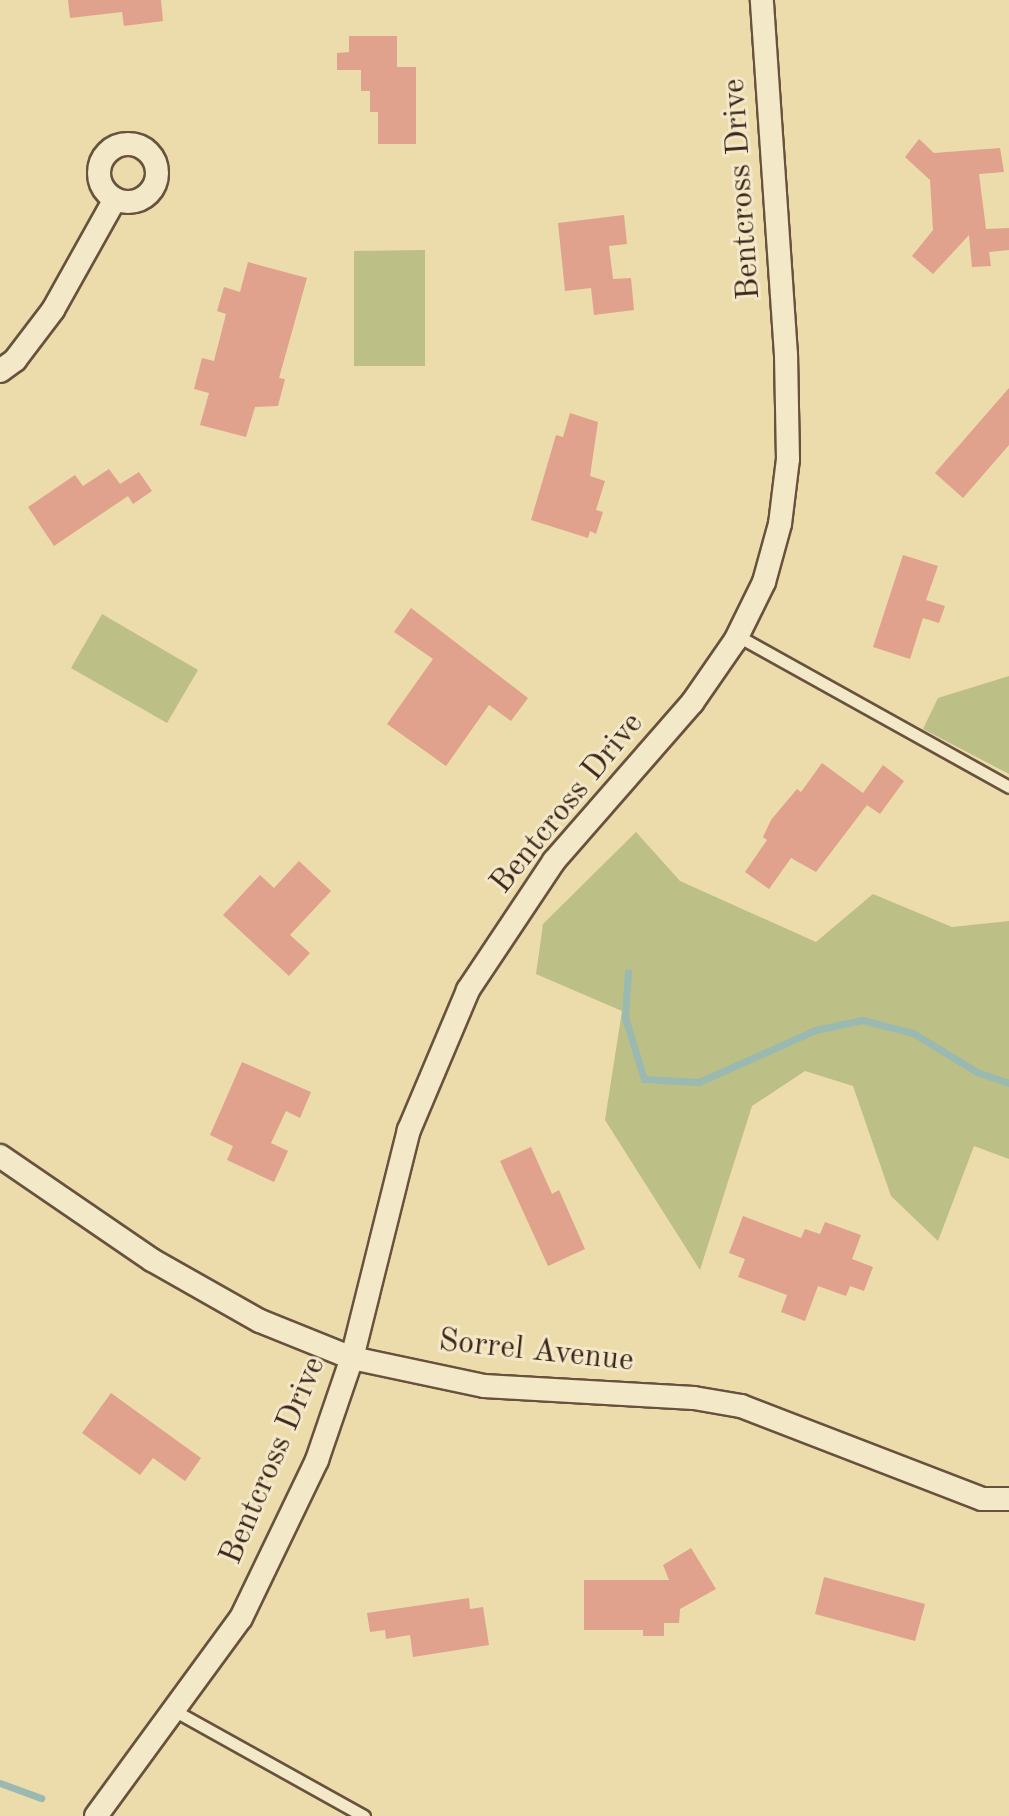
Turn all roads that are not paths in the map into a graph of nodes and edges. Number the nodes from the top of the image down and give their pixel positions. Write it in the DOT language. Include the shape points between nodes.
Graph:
graph roads {
  1 [pos="762,0"];
  2 [pos="115,199"];
  3 [pos="0,371"];
  4 [pos="738,636"];
  5 [pos="1009,787"];
  6 [pos="0,1156"];
  7 [pos="352,1358"];
  8 [pos="1009,1499"];
  9 [pos="177,1712"];
  10 [pos="96,1816"];
  11 [pos="364,1816"];
  1 -- 4 [label="street, Bentcross Drive" via="788,459 780,524 764,582"];
  2 -- 3 [label="street" via="53,310 15,360"];
  4 -- 5 [label="lane"];
  4 -- 7 [label="street, Bentcross Drive" via="692,703 554,861 468,990 409,1130"];
  6 -- 7 [label="street, Sorrel Avenue" via="152,1260 260,1321"];
  7 -- 8 [label="street, Sorrel Avenue" via="484,1386 694,1398 741,1406 982,1499"];
  7 -- 9 [label="street, Bentcross Drive" via="317,1460 241,1618"];
  9 -- 10 [label="street, Bentcross Drive"];
  9 -- 11 [label="lane"];
}
